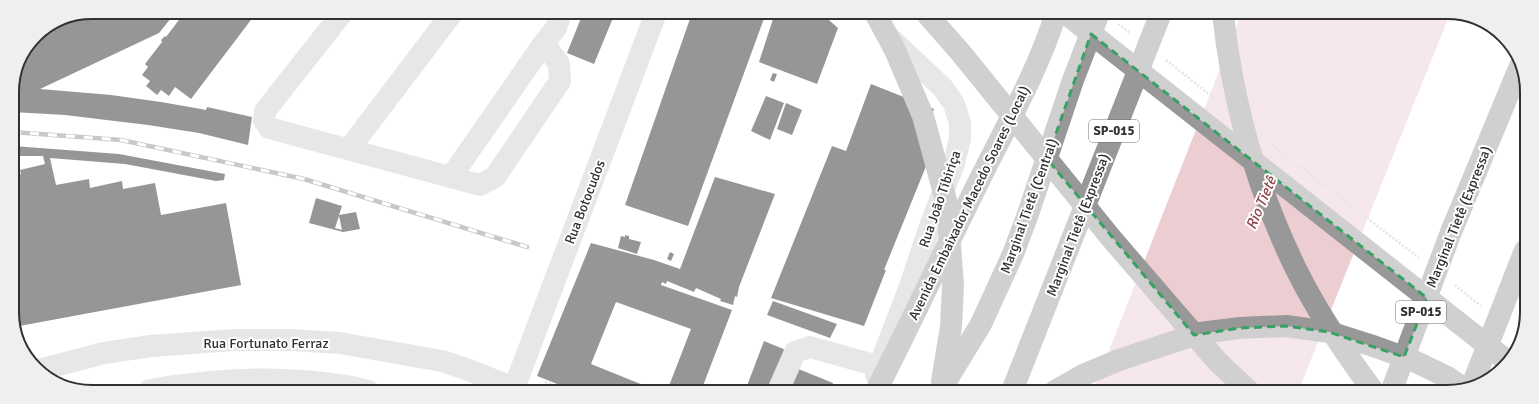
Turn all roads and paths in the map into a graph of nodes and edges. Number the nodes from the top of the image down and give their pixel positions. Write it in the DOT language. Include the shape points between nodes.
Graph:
graph roads {
  1 [pos="337,19"];
  2 [pos="448,19"];
  3 [pos="559,19"];
  4 [pos="654,19"];
  5 [pos="870,19"];
  6 [pos="878,19"];
  7 [pos="931,19"];
  8 [pos="1054,19"];
  9 [pos="1073,19"];
  10 [pos="1107,19"];
  11 [pos="1109,19"];
  12 [pos="1159,19"];
  13 [pos="1224,19"];
  14 [pos="1134,36"];
  15 [pos="544,44"];
  16 [pos="1165,60"];
  17 [pos="1517,73"];
  18 [pos="1520,85"];
  19 [pos="1215,99"];
  20 [pos="1496,123"];
  21 [pos="1270,142"];
  22 [pos="349,150"];
  23 [pos="451,177"];
  24 [pos="1421,259"];
  25 [pos="1520,263"];
  26 [pos="1451,282"];
  27 [pos="1485,309"];
  28 [pos="1503,358"];
  29 [pos="878,366"];
  30 [pos="46,368"];
  31 [pos="1474,379"];
  32 [pos="545,382"];
  33 [pos="1457,384"];
  34 [pos="184,385"];
  35 [pos="340,385"];
  36 [pos="504,385"];
  37 [pos="516,385"];
  38 [pos="552,385"];
  39 [pos="781,385"];
  40 [pos="872,385"];
  41 [pos="879,385"];
  42 [pos="941,385"];
  43 [pos="944,385"];
  44 [pos="1014,385"];
  45 [pos="1066,385"];
  46 [pos="1243,385"];
  47 [pos="1369,385"];
  48 [pos="1394,385"];
  1 -- 22 [label="street" via="275,97 265,111 264,120 269,128"];
  2 -- 22 [label="street"];
  3 -- 15 [label="street" via="556,28"];
  4 -- 37 [label="street, Rua Botocudos"];
  5 -- 29 [label="street, Rua João Tibiriça" via="943,88 954,104 960,123 960,139 954,163"];
  6 -- 42 [label="highway" via="924,116 947,204 953,285 950,327"];
  7 -- 46 [label="highway" via="1111,238 1217,361"];
  8 -- 41 [label="highway, Avenida Embaixador Macedo Soares (Local)" via="1025,91"];
  9 -- 28 [label="highway"];
  10 -- 43 [label="highway, Marginal Tietê (Central)" via="1073,80 1013,254 981,324"];
  11 -- 14 [label="path"];
  12 -- 44 [label="highway, Marginal Tietê (Expressa) / SP-015"];
  13 -- 47 [label="highway" via="1236,97 1248,144 1277,226 1296,269 1319,311"];
  15 -- 23 [label="street"];
  15 -- 23 [label="street" via="559,64 560,81 495,177 480,185"];
  16 -- 19 [label="path"];
  17 -- 20 [label="highway, Marginal Tietê (Expressa) / SP-015"];
  18 -- 20 [label="highway"];
  20 -- 48 [label="highway, Marginal Tietê (Expressa) / SP-015"];
  21 -- 24 [label="path"];
  22 -- 23 [label="street"];
  25 -- 31 [label="highway"];
  26 -- 27 [label="path"];
  29 -- 39 [label="street" via="810,347 795,352"];
  29 -- 40 [label="street, Rua João Tibiriça"];
  30 -- 36 [label="street, Rua Fortunato Ferraz" via="104,353 151,346 234,340 290,340 340,343 442,361"];
  32 -- 38 [label="path"];
  33 -- 45 [label="highway" via="1412,360 1376,347 1329,332 1286,326 1200,333 1119,360"];
  34 -- 35 [label="street" via="251,379"];
}
